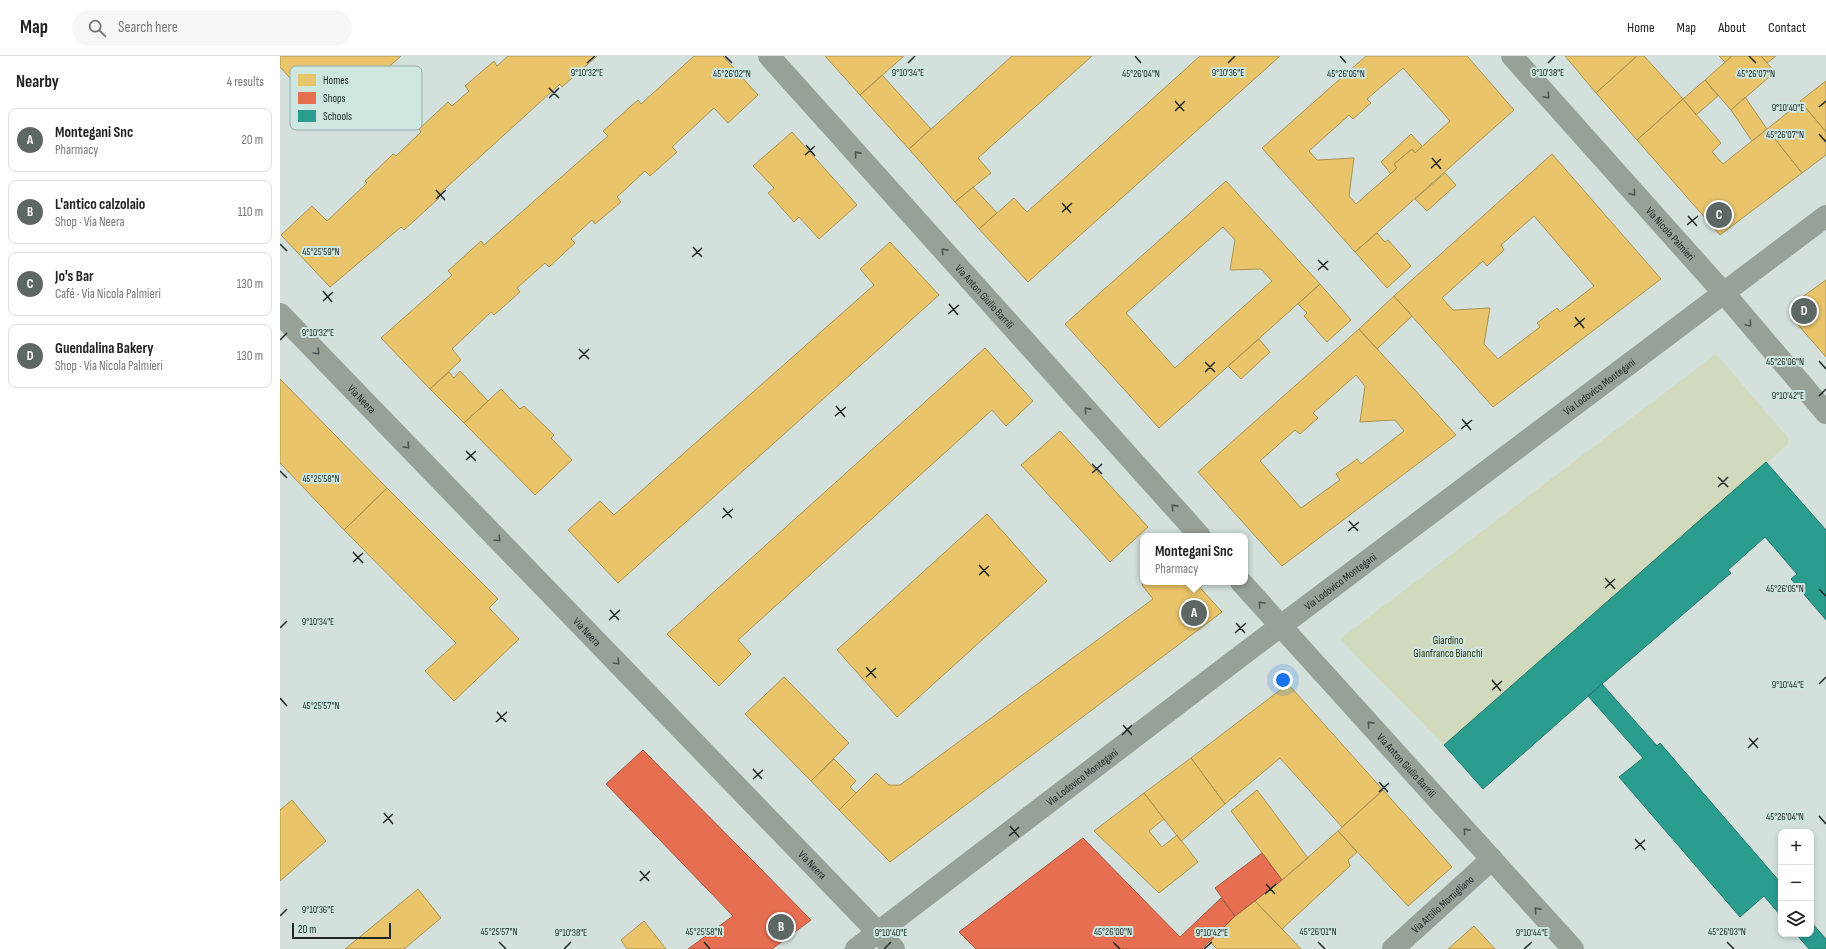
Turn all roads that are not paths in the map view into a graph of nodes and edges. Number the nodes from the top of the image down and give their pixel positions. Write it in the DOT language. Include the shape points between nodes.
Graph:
graph roads {
  1 [pos="770,56"];
  2 [pos="1512,56"];
  3 [pos="1826,216"];
  4 [pos="1724,294"];
  5 [pos="280,314"];
  6 [pos="1826,413"];
  7 [pos="1197,533"];
  8 [pos="1244,585"];
  9 [pos="1282,627"];
  10 [pos="1492,860"];
  11 [pos="878,932"];
  12 [pos="856,949"];
  13 [pos="894,949"];
  14 [pos="1393,949"];
  15 [pos="1573,949"];
  7 -- 1 [label="street, Via Anton Giulio Barrili, one-way"];
  2 -- 4 [label="street, Via Nicola Palmieri, one-way"];
  3 -- 4 [label="street, Via Lodovico Montegani"];
  4 -- 6 [label="street, Via Nicola Palmieri, one-way"];
  4 -- 9 [label="street, Via Lodovico Montegani"];
  5 -- 11 [label="street, Via Neera, one-way"];
  9 -- 8 [label="street, Via Anton Giulio Barrili, one-way"];
  10 -- 9 [label="street, Via Anton Giulio Barrili, one-way"];
  9 -- 11 [label="street, Via Lodovico Montegani"];
  10 -- 14 [label="street, Via Attilio Momigliano"];
  15 -- 10 [label="street, Via Anton Giulio Barrili, one-way"];
  11 -- 12 [label="street, Via Lodovico Montegani"];
  11 -- 13 [label="street, Via Neera"];
}
